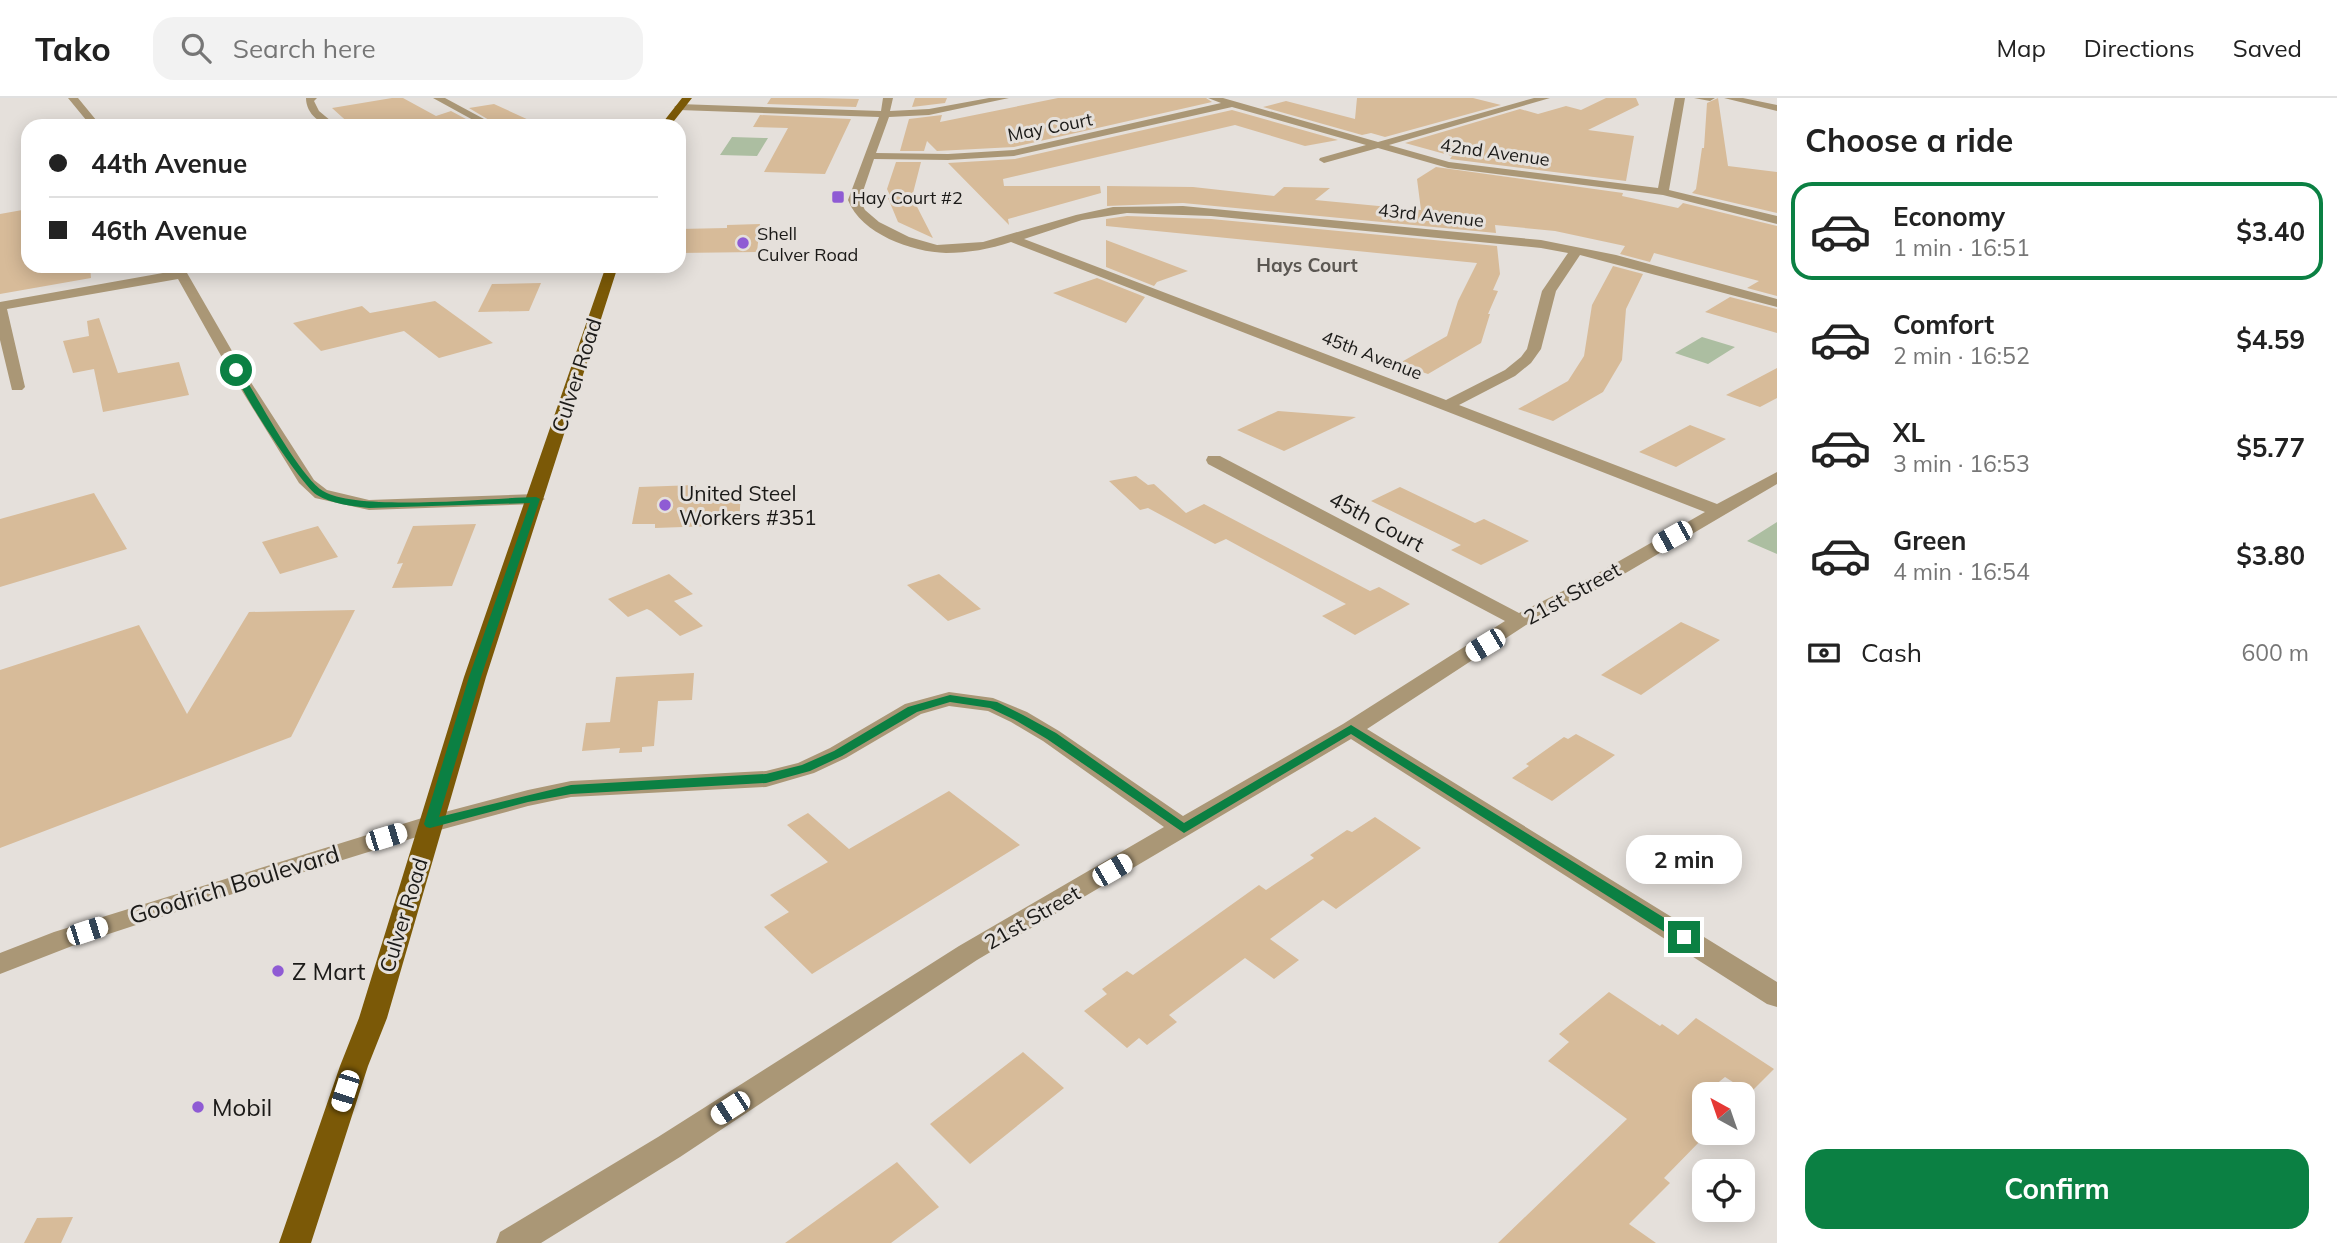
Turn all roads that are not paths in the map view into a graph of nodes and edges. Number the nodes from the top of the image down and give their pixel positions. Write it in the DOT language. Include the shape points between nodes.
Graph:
graph roads {
  1 [pos="73,98"];
  2 [pos="312,98"];
  3 [pos="438,98"];
  4 [pos="687,98"];
  5 [pos="888,98"];
  6 [pos="1004,98"];
  7 [pos="1213,98"];
  8 [pos="1545,98"];
  9 [pos="1680,98"];
  10 [pos="1699,98"];
  11 [pos="1710,98"];
  12 [pos="1729,98"];
  13 [pos="1233,104"];
  14 [pos="679,107"];
  15 [pos="1777,108"];
  16 [pos="885,114"];
  17 [pos="90,119"];
  18 [pos="323,119"];
  19 [pos="478,119"];
  20 [pos="670,119"];
  21 [pos="1380,146"];
  22 [pos="870,156"];
  23 [pos="1324,160"];
  24 [pos="1663,192"];
  25 [pos="1777,220"];
  26 [pos="1011,238"];
  27 [pos="1577,250"];
  28 [pos="164,273"];
  29 [pos="181,273"];
  30 [pos="610,273"];
  31 [pos="1777,303"];
  32 [pos="0,306"];
  33 [pos="17,387"];
  34 [pos="1448,405"];
  35 [pos="1214,460"];
  36 [pos="1777,477"];
  37 [pos="536,499"];
  38 [pos="1719,511"];
  39 [pos="1519,621"];
  40 [pos="1351,729"];
  41 [pos="430,824"];
  42 [pos="1184,829"];
  43 [pos="0,964"];
  44 [pos="1777,996"];
  45 [pos="295,1243"];
  46 [pos="512,1243"];
  1 -- 17 [label="street"];
  2 -- 18 [label="street" via="315,113"];
  3 -- 19 [label="street"];
  4 -- 14 [label="main road"];
  5 -- 16 [label="street"];
  6 -- 16 [label="street" via="929,112"];
  7 -- 13 [label="street, 42nd Avenue"];
  8 -- 21 [label="street"];
  9 -- 24 [label="street"];
  10 -- 11 [label="street"];
  12 -- 15 [label="street"];
  13 -- 21 [label="street, 42nd Avenue"];
  13 -- 22 [label="street, May Court" via="1014,153"];
  14 -- 16 [label="street"];
  14 -- 20 [label="main road"];
  16 -- 22 [label="street"];
  21 -- 23 [label="street"];
  21 -- 24 [label="street, 42nd Avenue" via="1466,168"];
  22 -- 26 [label="street, 43rd Avenue" via="854,200 874,225 944,249"];
  24 -- 25 [label="street, 42nd Avenue"];
  26 -- 27 [label="street, 43rd Avenue" via="1115,211 1172,209"];
  26 -- 34 [label="street, 45th Avenue"];
  27 -- 31 [label="street, 43rd Avenue"];
  27 -- 34 [label="street" via="1549,291 1534,349 1526,360"];
  28 -- 32 [label="street"];
  29 -- 37 [label="street" via="277,437 321,494 369,505"];
  30 -- 37 [label="main road, Culver Road"];
  32 -- 33 [label="street"];
  34 -- 38 [label="street, 45th Avenue"];
  35 -- 39 [label="street, 45th Court"];
  36 -- 38 [label="street, 21st Street"];
  37 -- 41 [label="main road, Culver Road"];
  38 -- 39 [label="street, 21st Street"];
  39 -- 40 [label="street, 21st Street"];
  40 -- 42 [label="street, 21st Street"];
  40 -- 44 [label="street"];
  41 -- 42 [label="street, Goodrich Boulevard" via="571,789 766,779 806,768 913,709 950,699 993,705 1019,717"];
  41 -- 43 [label="street, Goodrich Boulevard" via="63,939"];
  41 -- 45 [label="main road, Culver Road" via="373,1018"];
  42 -- 46 [label="street, 21st Street" via="968,953"];
}
